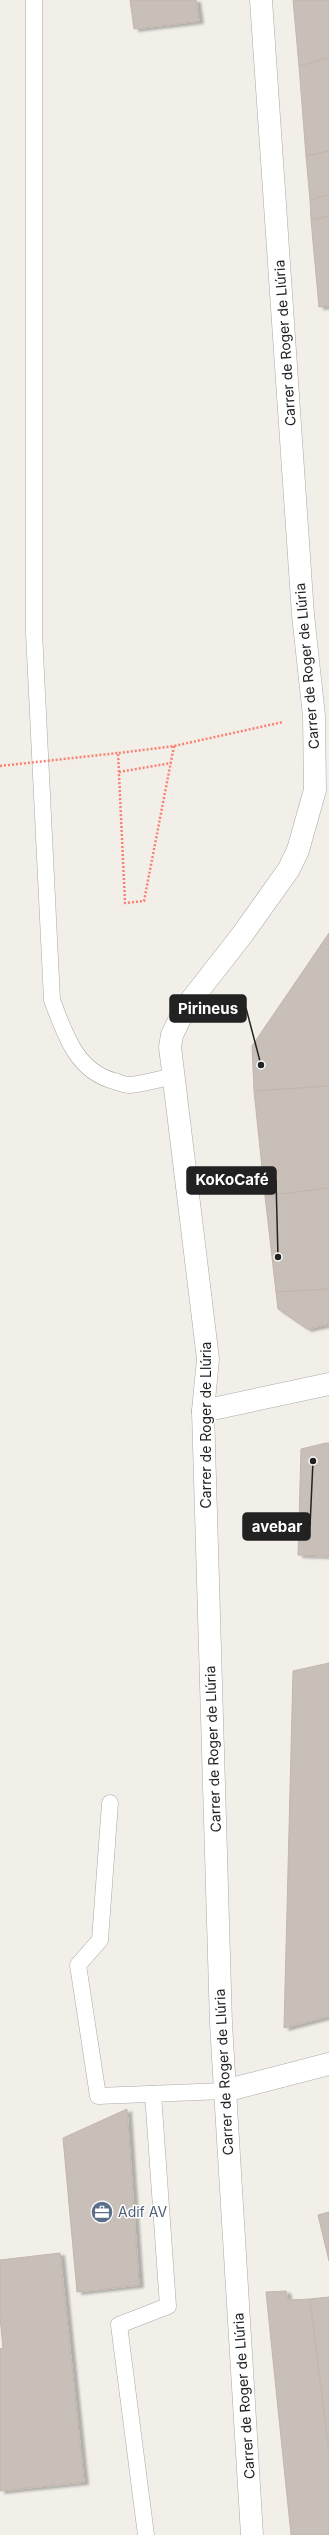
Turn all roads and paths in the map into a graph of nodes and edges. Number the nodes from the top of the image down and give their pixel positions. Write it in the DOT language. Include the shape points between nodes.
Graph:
graph roads {
  1 [pos="34,0"];
  2 [pos="262,0"];
  3 [pos="314,716"];
  4 [pos="174,746"];
  5 [pos="322,752"];
  6 [pos="118,754"];
  7 [pos="171,763"];
  8 [pos="0,766"];
  9 [pos="119,772"];
  10 [pos="174,1076"];
  11 [pos="329,1384"];
  12 [pos="203,1411"];
  13 [pos="110,1803"];
  14 [pos="329,2064"];
  15 [pos="224,2090"];
  16 [pos="153,2094"];
  17 [pos="146,2535"];
  18 [pos="252,2535"];
  1 -- 10 [label="lane" via="34,632 52,1000 66,1036 82,1063 102,1078 127,1085"];
  2 -- 3 [label="street, Carrer de Roger de Llúria" via="302,607"];
  3 -- 4 [label="path"];
  3 -- 5 [label="street, Carrer de Roger de Llúria"];
  4 -- 6 [label="path"];
  4 -- 7 [label="path"];
  5 -- 10 [label="street, Carrer de Roger de Llúria" via="315,790 298,850 285,875 185,1008 176,1024 170,1048"];
  6 -- 8 [label="path, bridge"];
  6 -- 9 [label="path"];
  7 -- 9 [label="path"];
  7 -- 9 [label="path" via="144,901 125,903"];
  10 -- 12 [label="street, Carrer de Roger de Llúria" via="208,1359"];
  11 -- 12 [label="street"];
  12 -- 15 [label="street, Carrer de Roger de Llúria"];
  13 -- 16 [label="lane" via="100,1940 78,1965 79,1973 98,2096"];
  14 -- 15 [label="street"];
  15 -- 16 [label="lane"];
  15 -- 18 [label="street, Carrer de Roger de Llúria"];
  16 -- 17 [label="lane" via="168,2306 119,2325"];
}
